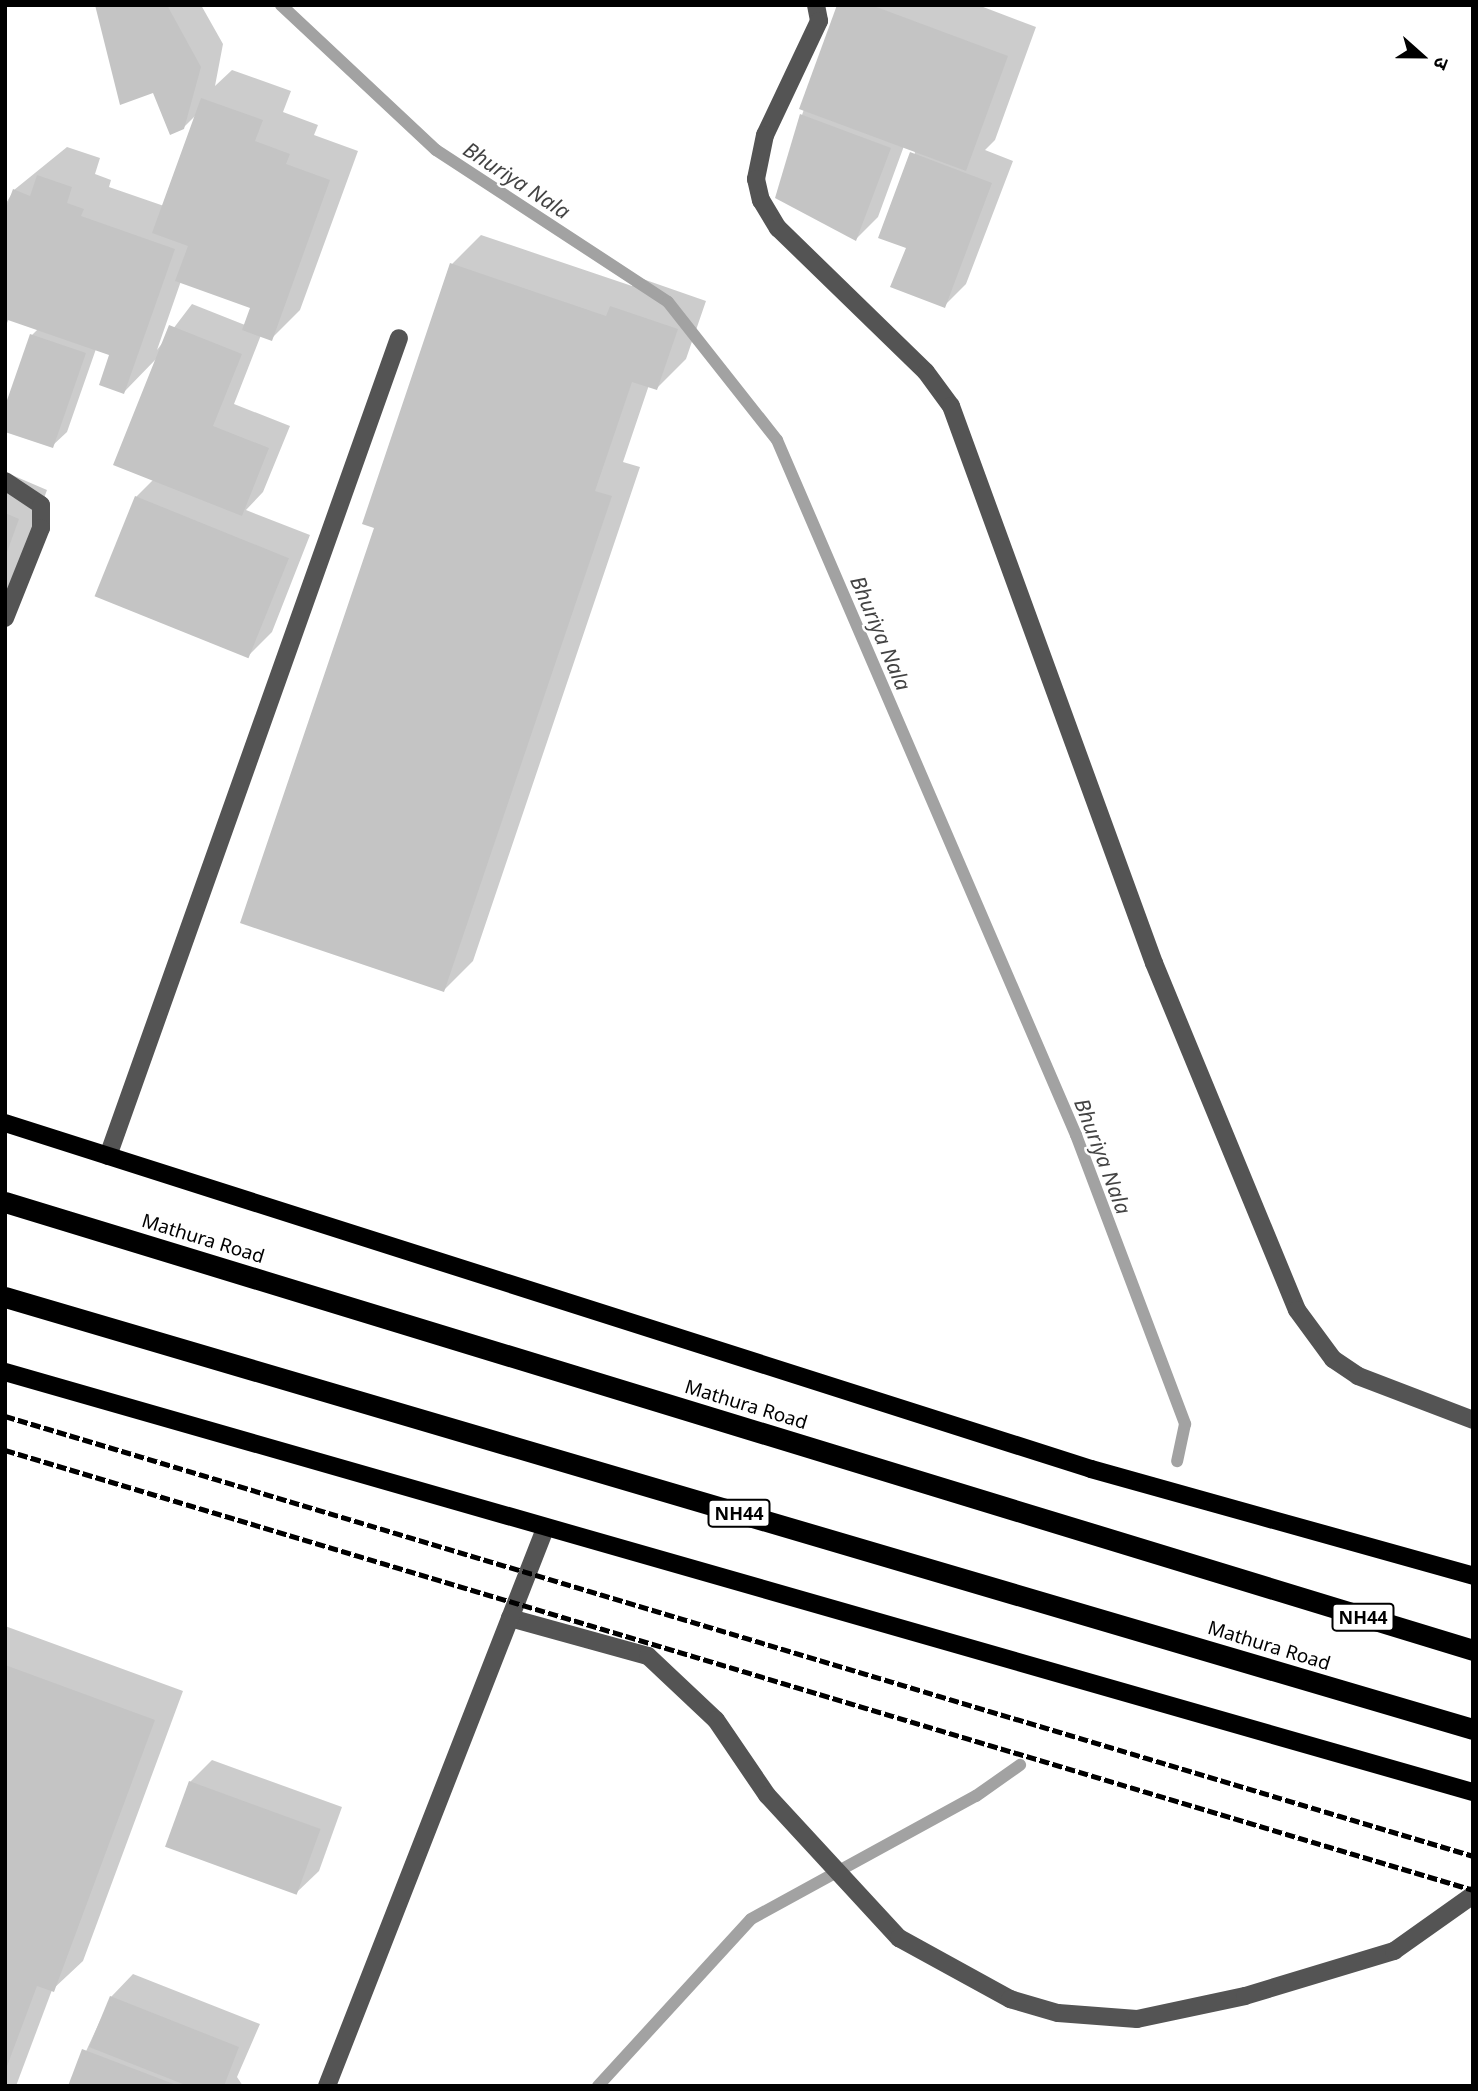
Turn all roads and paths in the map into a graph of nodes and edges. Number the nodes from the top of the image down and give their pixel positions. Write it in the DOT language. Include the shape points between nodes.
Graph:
graph roads {
  1 [pos="816,5"];
  2 [pos="399,338"];
  3 [pos="5,481"];
  4 [pos="5,618"];
  5 [pos="5,1123"];
  6 [pos="108,1156"];
  7 [pos="5,1202"];
  8 [pos="5,1297"];
  9 [pos="5,1372"];
  10 [pos="1473,1419"];
  11 [pos="545,1529"];
  12 [pos="1473,1576"];
  13 [pos="510,1618"];
  14 [pos="1473,1650"];
  15 [pos="1473,1729"];
  16 [pos="1437,1782"];
  17 [pos="1473,1782"];
  18 [pos="1473,1792"];
  19 [pos="1473,1801"];
  20 [pos="1473,1895"];
  21 [pos="327,2086"];
  1 -- 10 [label="street" via="819,21 765,135 756,179 761,200 778,228 926,372 951,407 1154,963 1297,1310 1333,1359 1358,1376"];
  2 -- 6 [label="street"];
  3 -- 4 [label="street" via="41,505 41,528"];
  5 -- 6 [label="main road"];
  6 -- 12 [label="main road" via="1091,1469"];
  7 -- 14 [label="highway, Mathura Road / NH44"];
  8 -- 15 [label="highway, Mathura Road / NH44"];
  9 -- 11 [label="main road"];
  11 -- 13 [label="street"];
  11 -- 16 [label="main road"];
  13 -- 20 [label="street" via="648,1656 716,1720 767,1795 899,1938 1010,1999 1058,2013 1137,2019 1245,1996 1394,1951"];
  13 -- 21 [label="street"];
  16 -- 17 [label="main road"];
  16 -- 18 [label="main road"];
  16 -- 19 [label="main road"];
}
